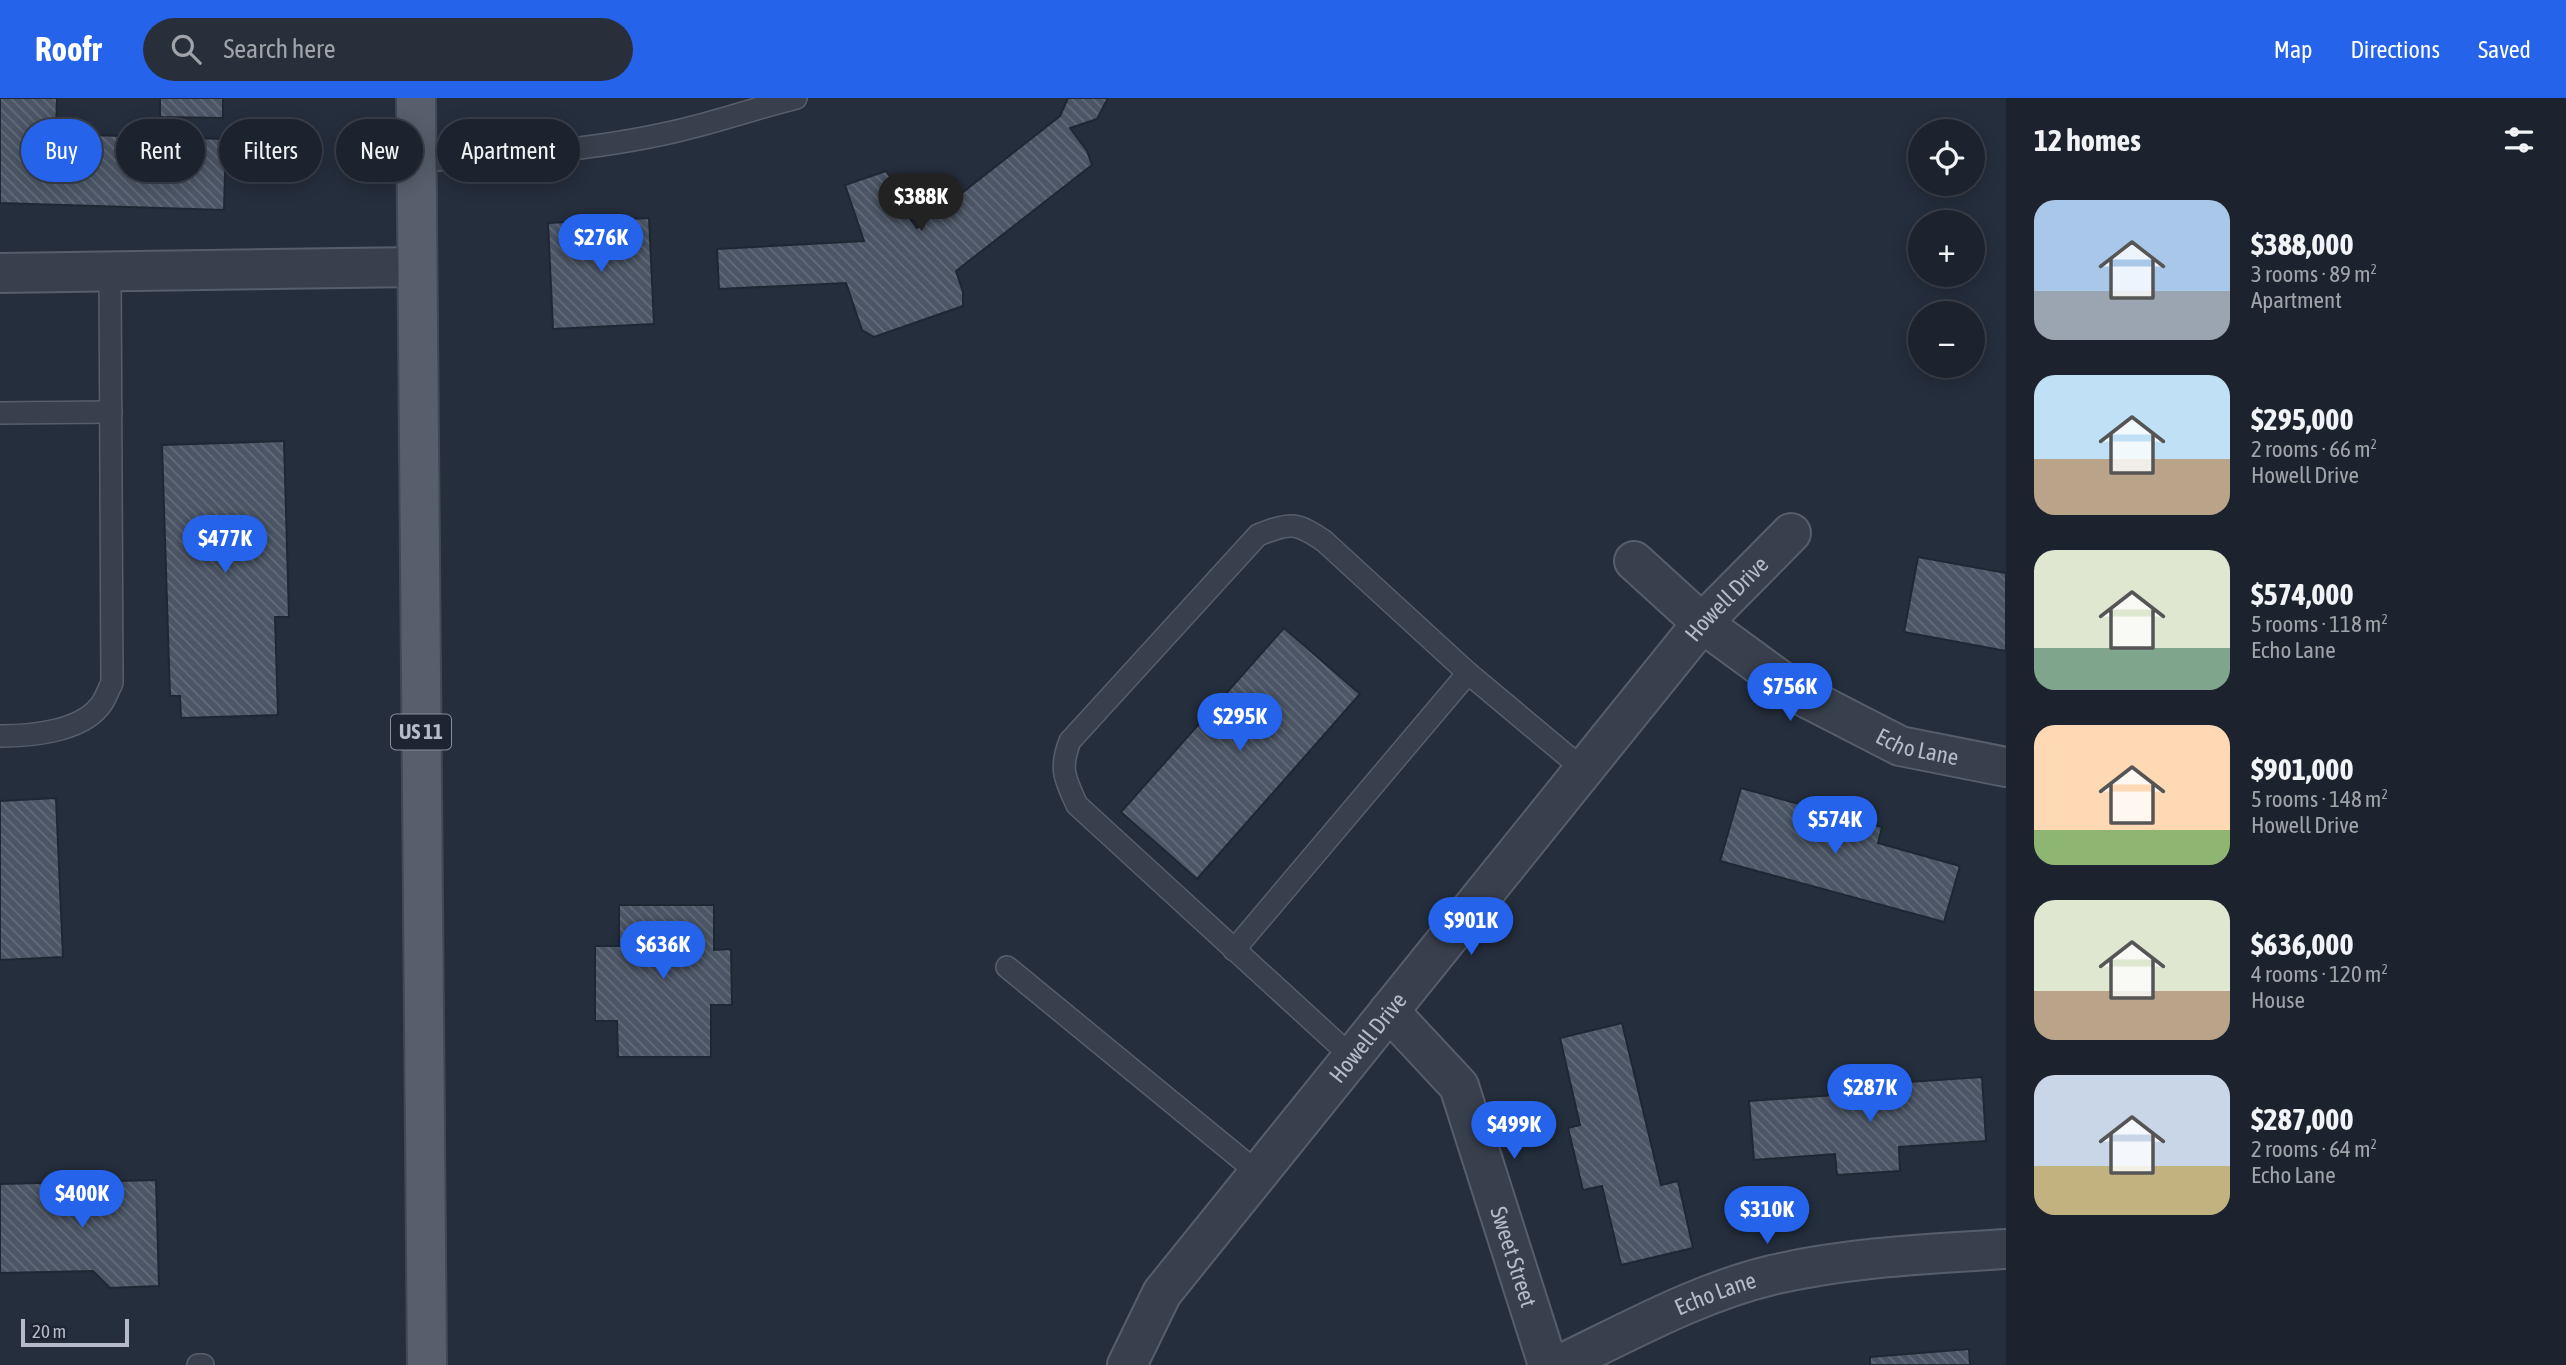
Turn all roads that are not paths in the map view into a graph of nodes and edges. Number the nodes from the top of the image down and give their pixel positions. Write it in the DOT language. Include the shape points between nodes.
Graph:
graph roads {
  1 [pos="416,98"];
  2 [pos="796,98"];
  3 [pos="416,119"];
  4 [pos="423,161"];
  5 [pos="416,182"];
  6 [pos="416,267"];
  7 [pos="110,272"];
  8 [pos="0,274"];
  9 [pos="111,412"];
  10 [pos="0,413"];
  11 [pos="1791,533"];
  12 [pos="1634,561"];
  13 [pos="1702,623"];
  14 [pos="1468,673"];
  15 [pos="0,736"];
  16 [pos="2006,767"];
  17 [pos="1584,770"];
  18 [pos="1234,950"];
  19 [pos="1007,967"];
  20 [pos="1389,1011"];
  21 [pos="1352,1057"];
  22 [pos="1258,1173"];
  23 [pos="2006,1249"];
  24 [pos="428,1365"];
  25 [pos="1127,1365"];
  26 [pos="1548,1365"];
  27 [pos="1559,1365"];
  1 -- 3 [label="main road, US 11"];
  2 -- 4 [label="lane" via="677,132 488,157"];
  5 -- 6 [label="main road, US 11"];
  6 -- 7 [label="street"];
  6 -- 24 [label="main road, US 11"];
  7 -- 8 [label="street"];
  7 -- 9 [label="lane"];
  9 -- 10 [label="lane"];
  9 -- 15 [label="lane" via="112,683 99,707 81,722 30,736"];
  11 -- 13 [label="street, Howell Drive"];
  12 -- 13 [label="street, Echo Lane"];
  13 -- 16 [label="street, Echo Lane" via="1799,694 1900,746"];
  13 -- 17 [label="street, Howell Drive"];
  14 -- 17 [label="lane"];
  14 -- 18 [label="lane"];
  14 -- 18 [label="lane" via="1324,541 1303,527 1279,527 1258,535 1070,741 1064,777 1077,805"];
  17 -- 20 [label="street, Howell Drive"];
  18 -- 21 [label="lane"];
  19 -- 22 [label="lane"];
  20 -- 21 [label="street, Howell Drive"];
  20 -- 26 [label="street, Sweet Street" via="1459,1086"];
  21 -- 22 [label="street, Howell Drive"];
  22 -- 25 [label="street, Howell Drive" via="1162,1293"];
  23 -- 27 [label="street, Echo Lane" via="1881,1257 1771,1276 1694,1301"];
}
